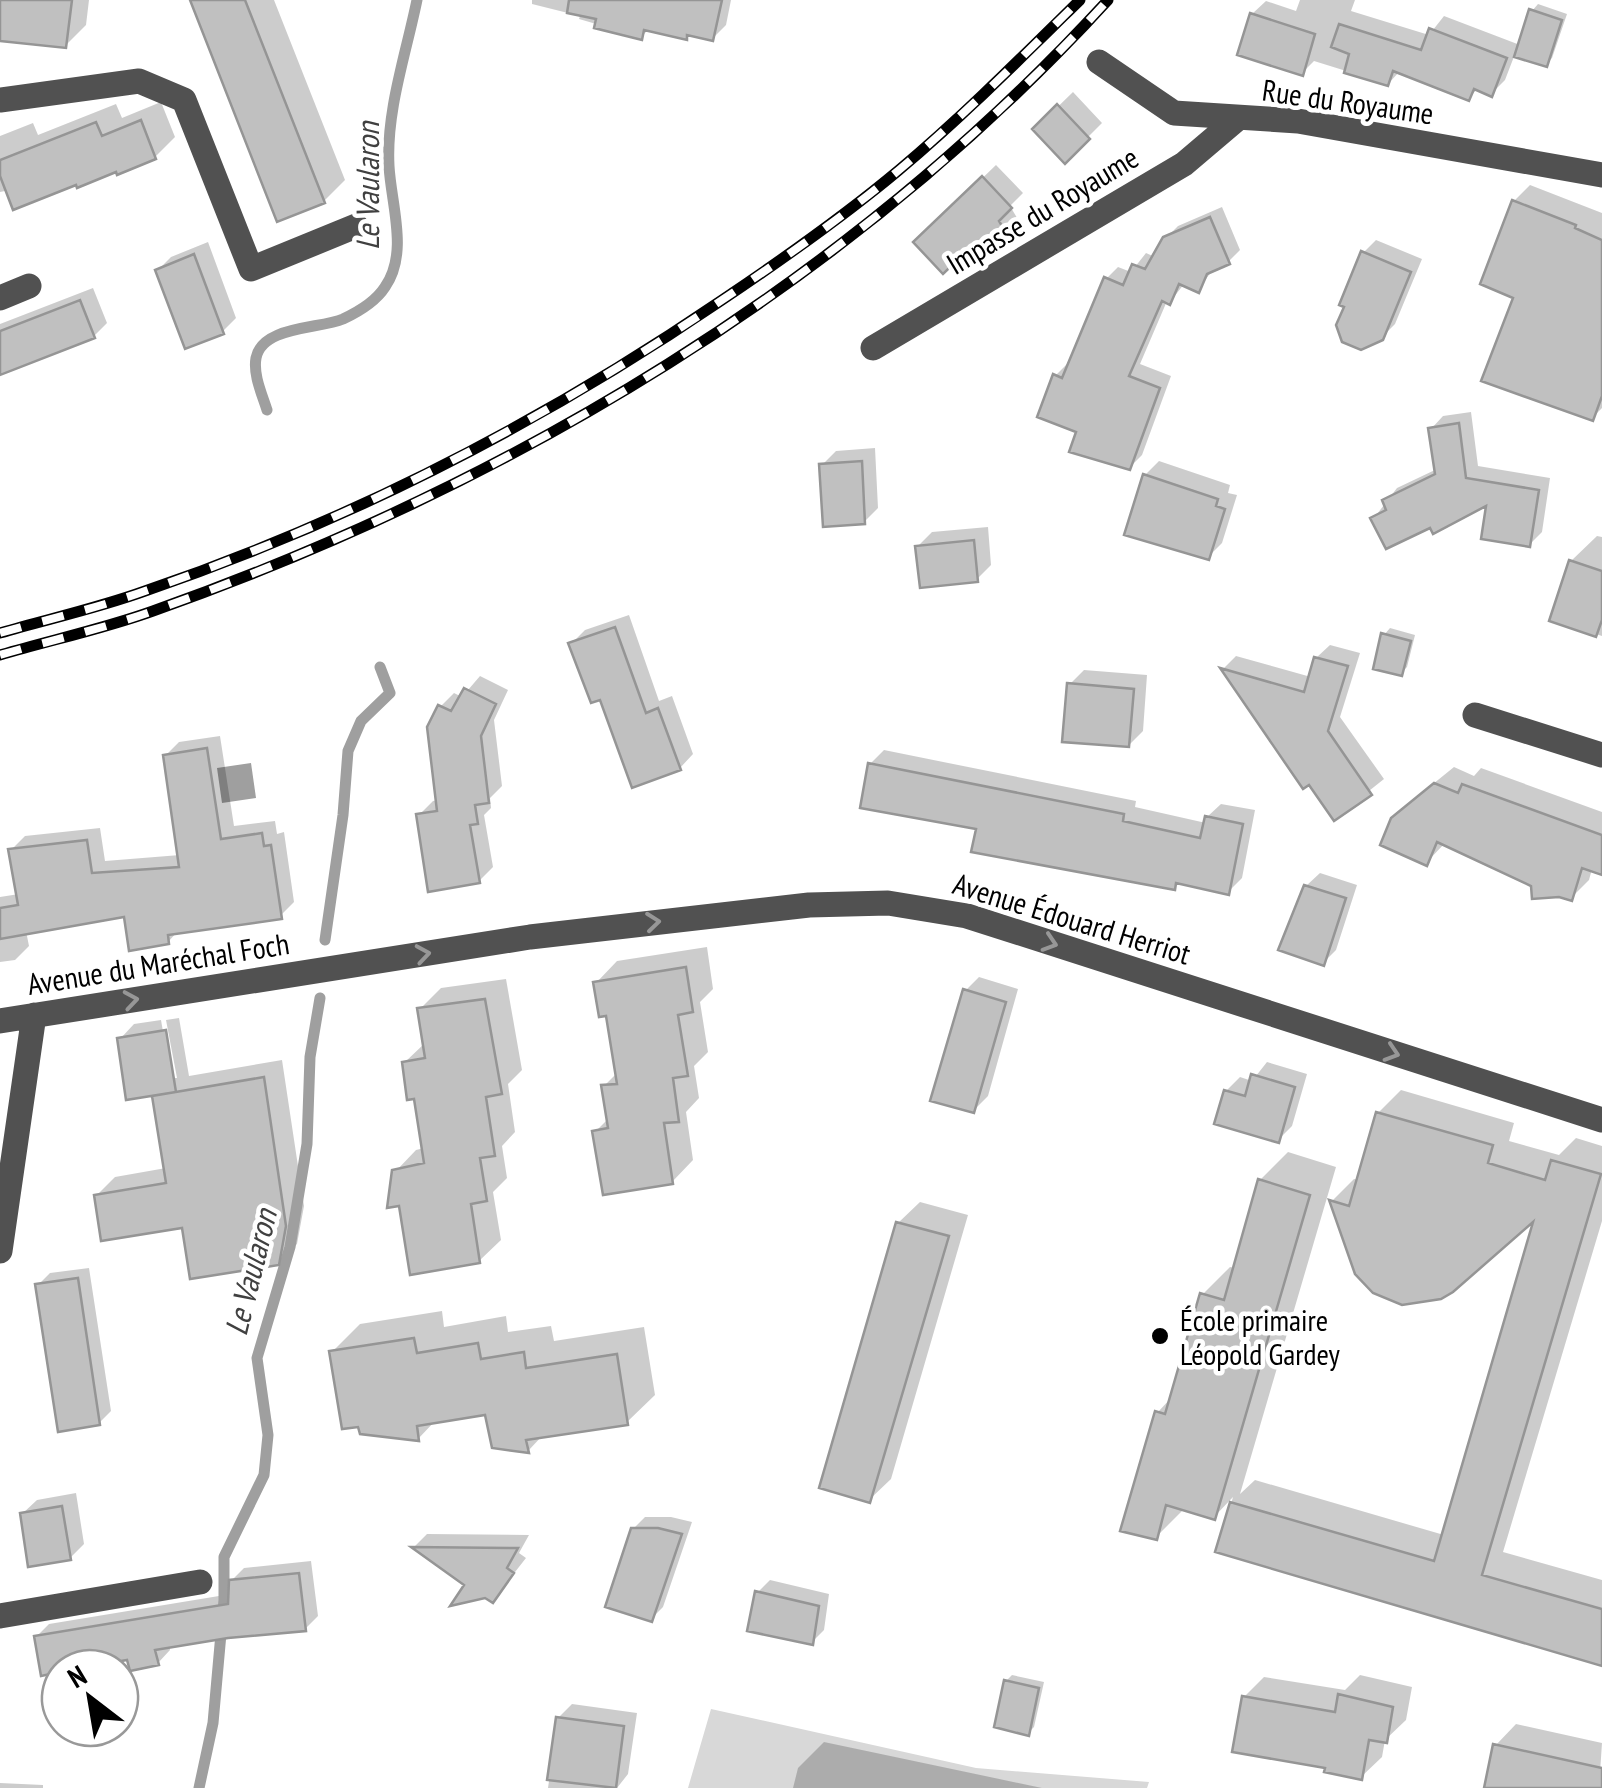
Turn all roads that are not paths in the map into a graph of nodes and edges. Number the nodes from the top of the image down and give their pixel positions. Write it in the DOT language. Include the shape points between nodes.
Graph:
graph roads {
  1 [pos="1100,62"];
  2 [pos="0,100"];
  3 [pos="1237,119"];
  4 [pos="1602,175"];
  5 [pos="356,226"];
  6 [pos="29,286"];
  7 [pos="0,298"];
  8 [pos="873,348"];
  9 [pos="1475,715"];
  10 [pos="1602,755"];
  11 [pos="327,968"];
  12 [pos="34,1015"];
  13 [pos="0,1021"];
  14 [pos="1602,1120"];
  15 [pos="0,1251"];
  16 [pos="200,1582"];
  17 [pos="0,1616"];
  1 -- 3 [label="street, Rue du Royaume" via="1174,113"];
  2 -- 5 [label="street" via="139,82 184,100 252,269"];
  3 -- 4 [label="street, Rue du Royaume" via="1298,121"];
  3 -- 8 [label="street, Impasse du Royaume" via="1184,164"];
  6 -- 7 [label="street"];
  9 -- 10 [label="street"];
  12 -- 11 [label="street, Avenue du Maréchal Foch, one-way"];
  11 -- 14 [label="street, Avenue Édouard Herriot, one-way" via="556,933 809,904 888,903 967,916"];
  12 -- 13 [label="street, Avenue du Maréchal Foch"];
  12 -- 15 [label="street"];
  16 -- 17 [label="street"];
}
